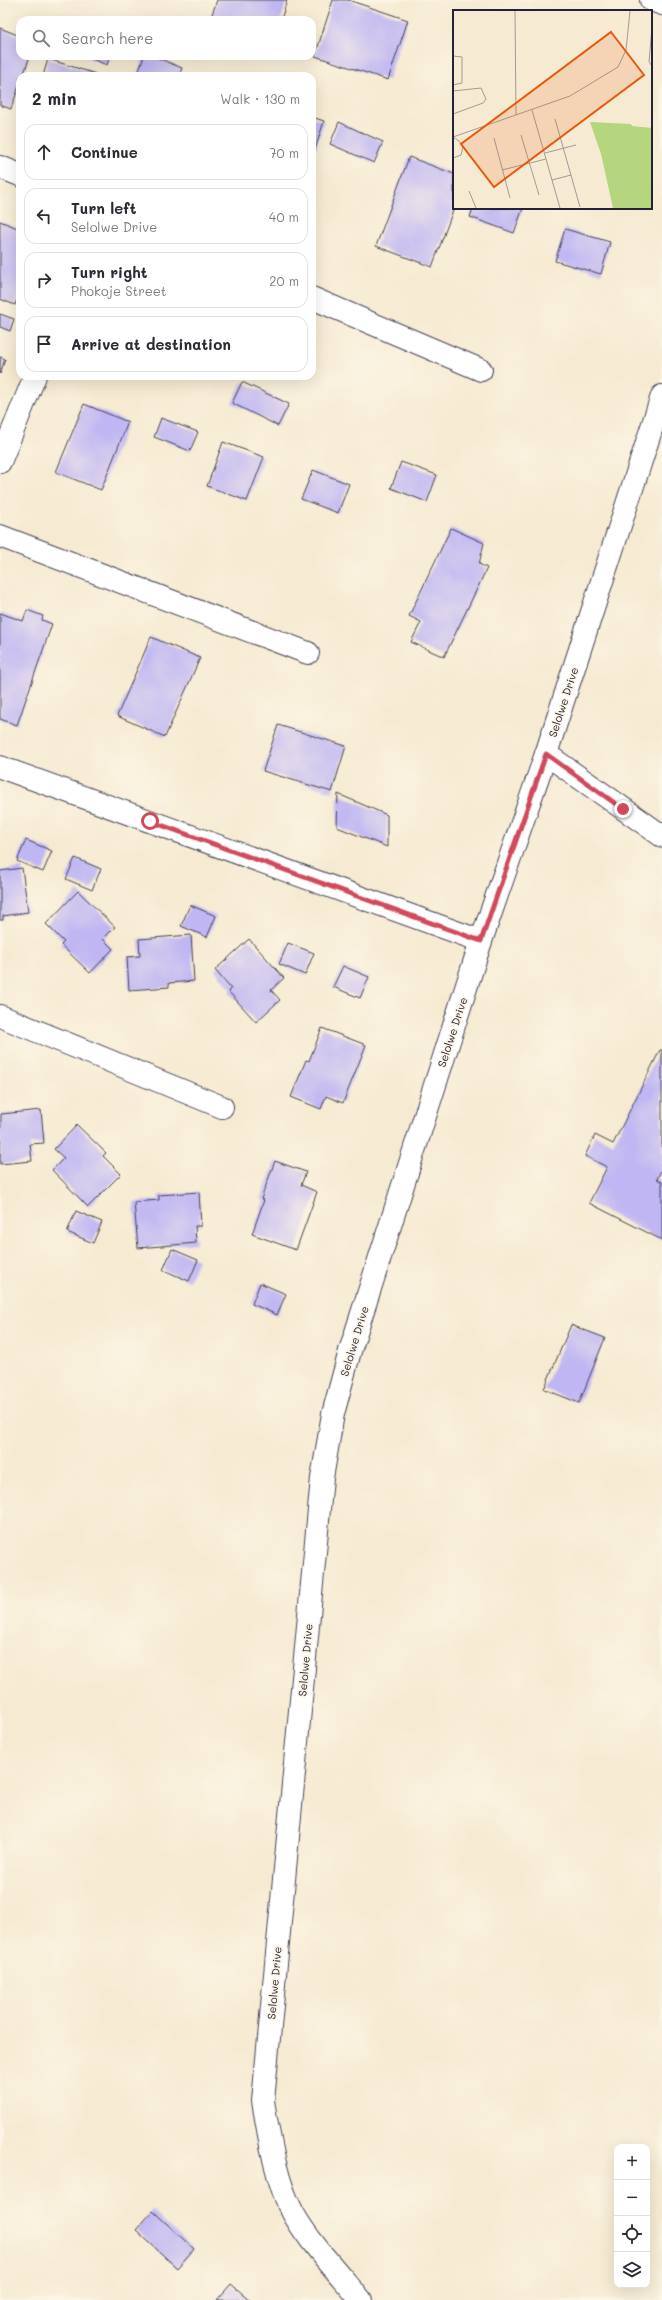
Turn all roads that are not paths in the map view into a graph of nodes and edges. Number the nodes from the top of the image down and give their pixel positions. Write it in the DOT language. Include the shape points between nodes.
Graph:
graph roads {
  1 [pos="650,0"];
  2 [pos="662,4"];
  3 [pos="0,167"];
  4 [pos="16,174"];
  5 [pos="316,300"];
  6 [pos="481,370"];
  7 [pos="34,380"];
  8 [pos="662,396"];
  9 [pos="0,462"];
  10 [pos="0,536"];
  11 [pos="308,653"];
  12 [pos="546,754"];
  13 [pos="0,767"];
  14 [pos="662,836"];
  15 [pos="481,941"];
  16 [pos="0,1016"];
  17 [pos="222,1106"];
  18 [pos="361,2300"];
  1 -- 2 [label="street"];
  3 -- 4 [label="street"];
  5 -- 6 [label="street"];
  7 -- 9 [label="street"];
  8 -- 12 [label="street, Selolwe Drive"];
  10 -- 11 [label="street"];
  12 -- 14 [label="street"];
  12 -- 15 [label="street, Selolwe Drive"];
  13 -- 15 [label="street"];
  15 -- 18 [label="street, Selolwe Drive" via="350,1351 333,1414 322,1478 263,2101 274,2162 293,2213 328,2262"];
  16 -- 17 [label="street"];
}
